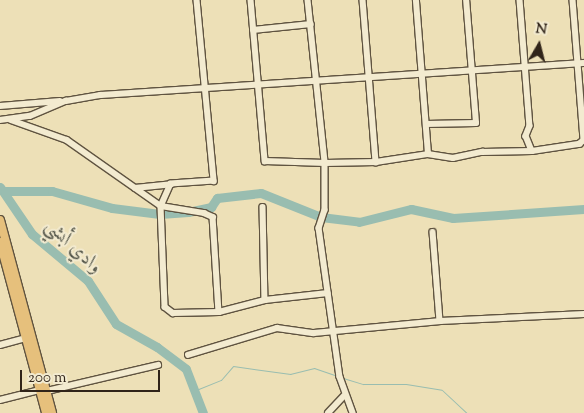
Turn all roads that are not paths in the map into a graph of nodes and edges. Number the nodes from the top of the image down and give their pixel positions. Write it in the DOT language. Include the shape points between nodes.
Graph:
graph roads {
  1 [pos="197,0"];
  2 [pos="251,0"];
  3 [pos="308,0"];
  4 [pos="363,0"];
  5 [pos="416,0"];
  6 [pos="466,0"];
  7 [pos="520,0"];
  8 [pos="573,0"];
  9 [pos="311,24"];
  10 [pos="253,30"];
  11 [pos="581,63"];
  12 [pos="525,66"];
  13 [pos="473,71"];
  14 [pos="422,74"];
  15 [pos="369,76"];
  16 [pos="317,80"];
  17 [pos="259,86"];
  18 [pos="207,90"];
  19 [pos="66,101"];
  20 [pos="0,106"];
  21 [pos="0,120"];
  22 [pos="9,120"];
  23 [pos="426,124"];
  24 [pos="584,140"];
  25 [pos="532,151"];
  26 [pos="428,154"];
  27 [pos="376,162"];
  28 [pos="325,163"];
  29 [pos="171,184"];
  30 [pos="135,188"];
  31 [pos="161,206"];
  32 [pos="263,208"];
  33 [pos="0,220"];
  34 [pos="432,232"];
  35 [pos="0,242"];
  36 [pos="10,264"];
  37 [pos="328,293"];
  38 [pos="265,300"];
  39 [pos="219,312"];
  40 [pos="584,314"];
  41 [pos="440,321"];
  42 [pos="335,331"];
  43 [pos="26,338"];
  44 [pos="0,345"];
  45 [pos="188,355"];
  46 [pos="158,365"];
  47 [pos="44,390"];
  48 [pos="344,396"];
  49 [pos="0,400"];
  50 [pos="334,411"];
  51 [pos="46,413"];
  52 [pos="52,413"];
  53 [pos="328,413"];
  54 [pos="354,413"];
  1 -- 18 [label="street"];
  2 -- 10 [label="street"];
  3 -- 9 [label="street"];
  4 -- 15 [label="street"];
  5 -- 14 [label="street"];
  6 -- 13 [label="street"];
  7 -- 12 [label="street"];
  8 -- 11 [label="street"];
  9 -- 10 [label="street"];
  9 -- 16 [label="street"];
  10 -- 17 [label="street"];
  11 -- 12 [label="street"];
  11 -- 24 [label="street"];
  12 -- 13 [label="street"];
  12 -- 25 [label="street" via="530,126 526,136"];
  13 -- 14 [label="street"];
  13 -- 23 [label="street" via="476,123"];
  14 -- 15 [label="street"];
  14 -- 23 [label="street"];
  15 -- 16 [label="street"];
  15 -- 27 [label="street"];
  16 -- 17 [label="street"];
  16 -- 28 [label="street"];
  17 -- 18 [label="street"];
  17 -- 28 [label="street" via="265,160"];
  18 -- 19 [label="street" via="134,92"];
  18 -- 29 [label="street" via="214,181"];
  19 -- 20 [label="street"];
  19 -- 22 [label="street" via="30,116"];
  21 -- 22 [label="street"];
  22 -- 30 [label="street" via="67,140"];
  23 -- 26 [label="street"];
  24 -- 25 [label="street" via="579,144"];
  25 -- 26 [label="street" via="499,150 453,158"];
  26 -- 27 [label="street"];
  27 -- 28 [label="street"];
  28 -- 37 [label="street" via="325,210 320,228"];
  29 -- 30 [label="street"];
  29 -- 31 [label="street"];
  30 -- 31 [label="street"];
  31 -- 39 [label="street" via="213,217"];
  31 -- 39 [label="street" via="166,310 172,313"];
  32 -- 38 [label="street"];
  33 -- 36 [label="main road"];
  34 -- 41 [label="street"];
  35 -- 36 [label="main road"];
  36 -- 43 [label="main road"];
  36 -- 47 [label="main road"];
  37 -- 38 [label="street"];
  37 -- 42 [label="street"];
  38 -- 39 [label="street"];
  40 -- 41 [label="street"];
  41 -- 42 [label="street"];
  42 -- 45 [label="street" via="262,330"];
  42 -- 48 [label="street"];
  43 -- 44 [label="street"];
  43 -- 47 [label="main road"];
  46 -- 47 [label="street"];
  47 -- 49 [label="street"];
  47 -- 51 [label="main road"];
  47 -- 52 [label="main road"];
  48 -- 50 [label="street"];
  48 -- 54 [label="street"];
  50 -- 53 [label="street"];
}
